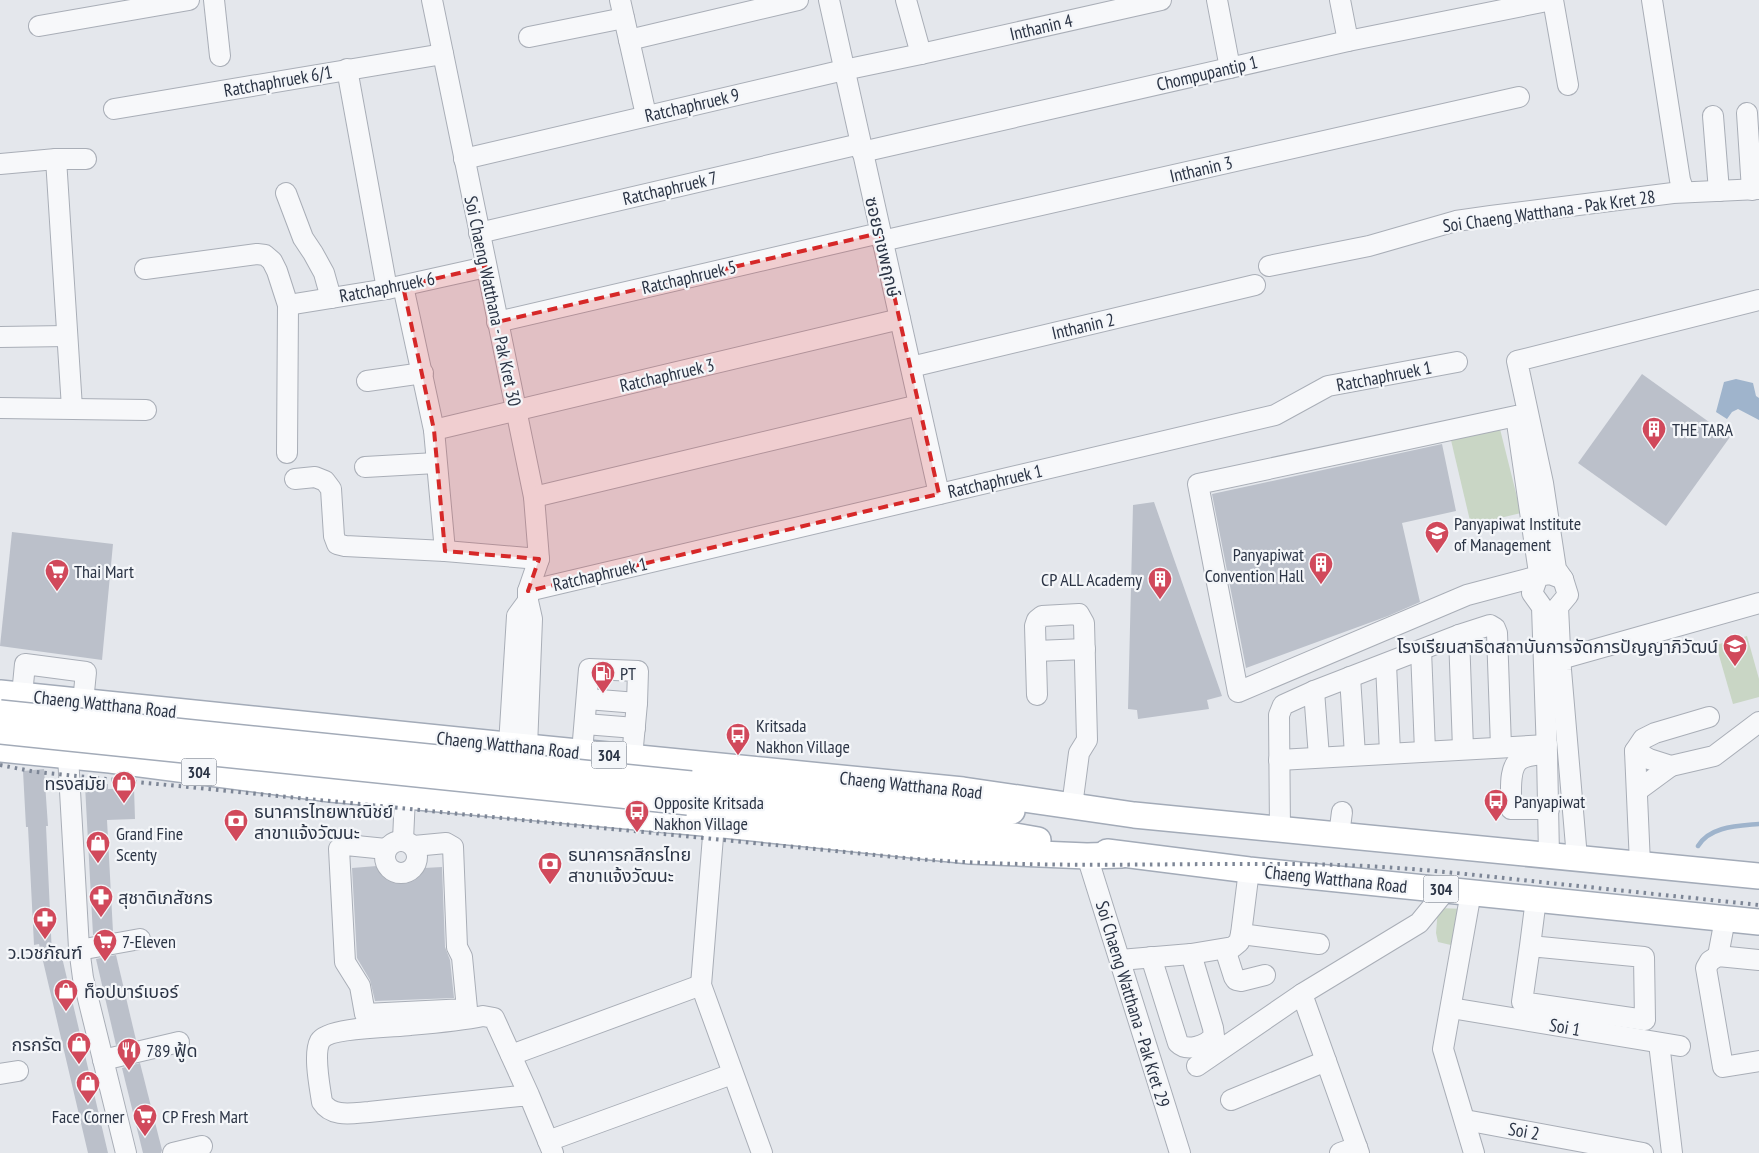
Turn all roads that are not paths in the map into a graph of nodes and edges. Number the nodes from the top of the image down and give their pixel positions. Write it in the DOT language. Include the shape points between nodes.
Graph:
graph roads {
  1 [pos="189,0"];
  2 [pos="214,0"];
  3 [pos="432,0"];
  4 [pos="798,0"];
  5 [pos="830,0"];
  6 [pos="906,0"];
  7 [pos="1161,0"];
  8 [pos="1216,0"];
  9 [pos="1340,0"];
  10 [pos="1553,0"];
  11 [pos="1652,0"];
  12 [pos="622,9"];
  13 [pos="39,26"];
  14 [pos="529,37"];
  15 [pos="629,40"];
  16 [pos="1348,42"];
  17 [pos="443,54"];
  18 [pos="921,54"];
  19 [pos="220,56"];
  20 [pos="1230,68"];
  21 [pos="347,69"];
  22 [pos="844,70"];
  23 [pos="1568,85"];
  24 [pos="1520,97"];
  25 [pos="114,109"];
  26 [pos="1747,113"];
  27 [pos="646,115"];
  28 [pos="1713,116"];
  29 [pos="861,148"];
  30 [pos="56,159"];
  31 [pos="86,159"];
  32 [pos="464,159"];
  33 [pos="0,164"];
  34 [pos="1756,190"];
  35 [pos="1719,191"];
  36 [pos="286,192"];
  37 [pos="1684,192"];
  38 [pos="479,232"];
  39 [pos="881,237"];
  40 [pos="1269,266"];
  41 [pos="486,267"];
  42 [pos="145,269"];
  43 [pos="1255,285"];
  44 [pos="395,287"];
  45 [pos="331,298"];
  46 [pos="1759,300"];
  47 [pos="288,305"];
  48 [pos="900,319"];
  49 [pos="497,322"];
  50 [pos="67,336"];
  51 [pos="0,337"];
  52 [pos="1456,362"];
  53 [pos="911,367"];
  54 [pos="423,373"];
  55 [pos="367,381"];
  56 [pos="919,405"];
  57 [pos="0,408"];
  58 [pos="72,408"];
  59 [pos="146,410"];
  60 [pos="515,411"];
  61 [pos="434,430"];
  62 [pos="287,454"];
  63 [pos="436,463"];
  64 [pos="365,467"];
  65 [pos="295,479"];
  66 [pos="939,494"];
  67 [pos="534,497"];
  68 [pos="445,551"];
  69 [pos="539,560"];
  70 [pos="1539,576"];
  71 [pos="1563,579"];
  72 [pos="528,596"];
  73 [pos="1759,603"];
  74 [pos="1550,607"];
  75 [pos="1459,635"];
  76 [pos="1085,649"];
  77 [pos="1421,650"];
  78 [pos="1036,651"];
  79 [pos="1560,659"];
  80 [pos="1386,664"];
  81 [pos="1350,677"];
  82 [pos="1314,691"];
  83 [pos="11,694"];
  84 [pos="1037,695"];
  85 [pos="587,699"];
  86 [pos="75,701"];
  87 [pos="637,703"];
  88 [pos="0,713"];
  89 [pos="1709,717"];
  90 [pos="1759,722"];
  91 [pos="585,724"];
  92 [pos="336,728"];
  93 [pos="635,728"];
  94 [pos="0,731"];
  95 [pos="518,746"];
  96 [pos="1501,747"];
  97 [pos="1463,749"];
  98 [pos="1547,749"];
  99 [pos="0,750"];
  100 [pos="1425,751"];
  101 [pos="1635,751"];
  102 [pos="582,752"];
  103 [pos="1390,754"];
  104 [pos="1355,755"];
  105 [pos="68,756"];
  106 [pos="632,757"];
  107 [pos="1319,757"];
  108 [pos="1279,760"];
  109 [pos="1672,766"];
  110 [pos="330,789"];
  111 [pos="1637,791"];
  112 [pos="689,793"];
  113 [pos="405,796"];
  114 [pos="1072,806"];
  115 [pos="1549,809"];
  116 [pos="1134,815"];
  117 [pos="714,824"];
  118 [pos="1280,830"];
  119 [pos="401,845"];
  120 [pos="1122,855"];
  121 [pos="1088,856"];
  122 [pos="1549,856"];
  123 [pos="1577,858"];
  124 [pos="1640,864"];
  125 [pos="1249,870"];
  126 [pos="1759,876"];
  127 [pos="1446,890"];
  128 [pos="1470,892"];
  129 [pos="1536,899"];
  130 [pos="1725,919"];
  131 [pos="1759,922"];
  132 [pos="1241,934"];
  133 [pos="140,939"];
  134 [pos="1320,944"];
  135 [pos="1530,946"];
  136 [pos="1225,949"];
  137 [pos="79,950"];
  138 [pos="1191,954"];
  139 [pos="1718,956"];
  140 [pos="1151,957"];
  141 [pos="1120,960"];
  142 [pos="1759,960"];
  143 [pos="1265,974"];
  144 [pos="701,985"];
  145 [pos="1302,994"];
  146 [pos="1451,1008"];
  147 [pos="179,1042"];
  148 [pos="1659,1043"];
  149 [pos="1680,1046"];
  150 [pos="511,1055"];
  151 [pos="103,1060"];
  152 [pos="1326,1062"];
  153 [pos="1759,1062"];
  154 [pos="1197,1066"];
  155 [pos="732,1074"];
  156 [pos="529,1094"];
  157 [pos="1231,1100"];
  158 [pos="1465,1120"];
  159 [pos="202,1146"];
  160 [pos="550,1147"];
  161 [pos="1352,1151"];
  162 [pos="126,1153"];
  163 [pos="173,1153"];
  164 [pos="762,1153"];
  165 [pos="1180,1153"];
  166 [pos="1474,1153"];
  167 [pos="1643,1153"];
  168 [pos="1672,1153"];
  1 -- 13 [label="street"];
  2 -- 19 [label="street"];
  3 -- 17 [label="street, Soi Chaeng Watthana - Pak Kret 30"];
  4 -- 15 [label="street"];
  5 -- 22 [label="street, ซอยราชพฤกษ์"];
  6 -- 18 [label="street"];
  7 -- 18 [label="street, Inthanin 4"];
  8 -- 20 [label="street"];
  9 -- 16 [label="street"];
  10 -- 16 [label="street, Chompupantip 1"];
  10 -- 23 [label="street"];
  11 -- 37 [label="street, Soi Chaeng Watthana - Pak Kret 28"];
  12 -- 14 [label="street"];
  12 -- 15 [label="street"];
  15 -- 27 [label="street"];
  16 -- 20 [label="street, Chompupantip 1"];
  17 -- 21 [label="street, Ratchaphruek 6/1"];
  17 -- 32 [label="street, Soi Chaeng Watthana - Pak Kret 30"];
  18 -- 22 [label="street, Ratchaphruek 9"];
  20 -- 29 [label="street, Chompupantip 1"];
  21 -- 25 [label="street, Ratchaphruek 6/1"];
  21 -- 44 [label="street"];
  22 -- 27 [label="street, Ratchaphruek 9"];
  22 -- 29 [label="street, ซอยราชพฤกษ์"];
  24 -- 39 [label="street, Inthanin 3"];
  26 -- 34 [label="street"];
  27 -- 32 [label="street, Ratchaphruek 9"];
  28 -- 35 [label="street"];
  29 -- 38 [label="street, Ratchaphruek 7"];
  29 -- 39 [label="street, ซอยราชพฤกษ์"];
  30 -- 31 [label="street"];
  30 -- 33 [label="street"];
  30 -- 50 [label="street"];
  32 -- 38 [label="street, Soi Chaeng Watthana - Pak Kret 30"];
  34 -- 35 [label="street, Soi Chaeng Watthana - Pak Kret 28"];
  35 -- 37 [label="street, Soi Chaeng Watthana - Pak Kret 28"];
  36 -- 45 [label="street" via="303,238 324,273"];
  37 -- 40 [label="street, Soi Chaeng Watthana - Pak Kret 28" via="1456,221 1369,246"];
  38 -- 41 [label="street, Soi Chaeng Watthana - Pak Kret 30"];
  39 -- 48 [label="street, ซอยราชพฤกษ์"];
  39 -- 49 [label="street, Ratchaphruek 5"];
  41 -- 44 [label="street, Ratchaphruek 6"];
  41 -- 49 [label="street, Soi Chaeng Watthana - Pak Kret 30"];
  42 -- 47 [label="street" via="265,255 277,271"];
  43 -- 53 [label="street, Inthanin 2"];
  44 -- 45 [label="street, Ratchaphruek 6"];
  44 -- 54 [label="street"];
  45 -- 47 [label="street, Ratchaphruek 6"];
  46 -- 71 [label="street" via="1517,361 1543,483 1556,569"];
  47 -- 62 [label="street"];
  48 -- 53 [label="street, ซอยราชพฤกษ์"];
  48 -- 60 [label="street, Ratchaphruek 3"];
  49 -- 60 [label="street, Soi Chaeng Watthana - Pak Kret 30"];
  50 -- 51 [label="street"];
  50 -- 58 [label="street"];
  52 -- 66 [label="street, Ratchaphruek 1" via="1328,386 1275,415"];
  53 -- 56 [label="street, ซอยราชพฤกษ์"];
  54 -- 55 [label="street"];
  54 -- 61 [label="street"];
  56 -- 66 [label="street, ซอยราชพฤกษ์"];
  56 -- 67 [label="street"];
  57 -- 58 [label="street"];
  58 -- 59 [label="street"];
  60 -- 61 [label="street, Ratchaphruek 3"];
  60 -- 67 [label="street, Soi Chaeng Watthana - Pak Kret 30"];
  61 -- 63 [label="street"];
  63 -- 64 [label="street"];
  63 -- 68 [label="street"];
  65 -- 68 [label="street" via="315,477 325,481 331,489 337,544"];
  66 -- 72 [label="street, Ratchaphruek 1"];
  67 -- 69 [label="street, Soi Chaeng Watthana - Pak Kret 30"];
  68 -- 69 [label="street"];
  69 -- 72 [label="street, Soi Chaeng Watthana - Pak Kret 30"];
  70 -- 70 [label="street" via="1516,416 1198,484 1238,692 1467,595"];
  70 -- 71 [label="street" via="1550,574"];
  70 -- 74 [label="street" via="1532,593"];
  71 -- 74 [label="street" via="1568,595"];
  72 -- 95 [label="street, Soi Chaeng Watthana - Pak Kret 30" via="517,616"];
  73 -- 79 [label="street"];
  74 -- 79 [label="street"];
  74 -- 98 [label="street"];
  75 -- 77 [label="street"];
  75 -- 96 [label="street" via="1490,625 1495,628"];
  75 -- 97 [label="street"];
  76 -- 78 [label="street"];
  76 -- 78 [label="street" via="1084,623 1079,614 1042,616 1037,620"];
  76 -- 114 [label="street" via="1087,740 1078,753"];
  77 -- 80 [label="street"];
  77 -- 100 [label="street"];
  78 -- 84 [label="street"];
  79 -- 123 [label="street"];
  80 -- 81 [label="street"];
  80 -- 103 [label="street"];
  81 -- 82 [label="street"];
  81 -- 104 [label="street"];
  82 -- 107 [label="street"];
  82 -- 108 [label="street" via="1283,705 1279,715"];
  83 -- 86 [label="main road, Chaeng Watthana Road / 304"];
  83 -- 86 [label="street" via="25,664 86,672"];
  85 -- 87 [label="street"];
  85 -- 87 [label="street" via="589,669 638,672"];
  85 -- 91 [label="street"];
  86 -- 92 [label="main road, Chaeng Watthana Road / 304"];
  86 -- 105 [label="main road"];
  87 -- 93 [label="street"];
  88 -- 112 [label="main road, Chaeng Watthana Road, bridge"];
  89 -- 101 [label="street" via="1655,733 1643,739"];
  90 -- 109 [label="street" via="1714,756"];
  91 -- 93 [label="street"];
  91 -- 102 [label="street"];
  92 -- 95 [label="main road, Chaeng Watthana Road / 304"];
  92 -- 110 [label="main road" via="288,741 287,749 287,762"];
  93 -- 106 [label="street"];
  94 -- 112 [label="main road, Chaeng Watthana Road, bridge"];
  95 -- 102 [label="main road, Chaeng Watthana Road / 304"];
  96 -- 97 [label="street"];
  96 -- 98 [label="street"];
  97 -- 100 [label="street"];
  98 -- 115 [label="street"];
  98 -- 115 [label="street" via="1515,765 1512,809"];
  99 -- 105 [label="main road, Chaeng Watthana Road / 304"];
  100 -- 103 [label="street"];
  101 -- 109 [label="street"];
  101 -- 111 [label="street"];
  102 -- 106 [label="main road, Chaeng Watthana Road / 304"];
  103 -- 104 [label="street"];
  104 -- 107 [label="street"];
  105 -- 110 [label="main road, Chaeng Watthana Road / 304"];
  105 -- 137 [label="street"];
  106 -- 114 [label="main road, Chaeng Watthana Road / 304" via="964,790"];
  107 -- 108 [label="street"];
  108 -- 118 [label="street"];
  109 -- 111 [label="street"];
  110 -- 113 [label="main road, Chaeng Watthana Road / 304"];
  111 -- 124 [label="street"];
  112 -- 116 [label="main road, Chaeng Watthana Road"];
  112 -- 120 [label="main road, Chaeng Watthana Road" via="962,828"];
  113 -- 117 [label="main road, Chaeng Watthana Road / 304"];
  113 -- 119 [label="street"];
  114 -- 116 [label="main road, Chaeng Watthana Road / 304"];
  115 -- 122 [label="street"];
  116 -- 118 [label="main road, Chaeng Watthana Road / 304"];
  117 -- 121 [label="main road, Chaeng Watthana Road / 304" via="970,851"];
  117 -- 144 [label="street"];
  118 -- 122 [label="main road, Chaeng Watthana Road / 304" via="1341,824"];
  119 -- 119 [label="street" via="446,843 453,848 457,946 462,957 467,1009 365,1014 360,986 345,962 338,848 346,845"];
  120 -- 121 [label="main road, Chaeng Watthana Road / 304"];
  120 -- 125 [label="main road, Chaeng Watthana Road / 304"];
  121 -- 141 [label="street, Soi Chaeng Watthana - Pak Kret 29"];
  122 -- 123 [label="main road, Chaeng Watthana Road / 304"];
  123 -- 124 [label="main road, Chaeng Watthana Road / 304"];
  124 -- 126 [label="main road, Chaeng Watthana Road / 304"];
  125 -- 127 [label="main road, Chaeng Watthana Road / 304"];
  125 -- 132 [label="street"];
  127 -- 128 [label="main road, Chaeng Watthana Road / 304"];
  127 -- 145 [label="street" via="1419,923"];
  128 -- 129 [label="main road, Chaeng Watthana Road / 304"];
  128 -- 146 [label="street"];
  129 -- 130 [label="main road, Chaeng Watthana Road / 304"];
  129 -- 135 [label="street"];
  130 -- 131 [label="main road, Chaeng Watthana Road / 304"];
  130 -- 139 [label="street"];
  132 -- 134 [label="street"];
  132 -- 136 [label="street" via="1233,948"];
  133 -- 137 [label="street"];
  135 -- 135 [label="street" via="1644,957 1645,1020 1522,1002"];
  136 -- 138 [label="street"];
  136 -- 143 [label="street" via="1236,980"];
  137 -- 151 [label="street"];
  138 -- 140 [label="street"];
  138 -- 140 [label="street" via="1214,1036 1209,1042 1188,1048 1178,1043"];
  139 -- 142 [label="street"];
  139 -- 153 [label="street" via="1706,968 1723,1067"];
  140 -- 141 [label="street"];
  141 -- 165 [label="street, Soi Chaeng Watthana - Pak Kret 29"];
  144 -- 150 [label="street"];
  144 -- 155 [label="street"];
  145 -- 152 [label="street"];
  145 -- 154 [label="street"];
  146 -- 148 [label="street, Soi 1"];
  146 -- 158 [label="street" via="1444,1049"];
  147 -- 151 [label="street"];
  148 -- 149 [label="street, Soi 1"];
  148 -- 168 [label="street"];
  150 -- 156 [label="street"];
  150 -- 156 [label="street" via="497,1023 490,1017 347,1030 322,1038 319,1043 317,1055 322,1102 333,1113 349,1114"];
  151 -- 162 [label="street"];
  152 -- 157 [label="street"];
  152 -- 161 [label="street"];
  155 -- 160 [label="street"];
  155 -- 164 [label="street"];
  156 -- 160 [label="street"];
  158 -- 166 [label="street"];
  158 -- 167 [label="street, Soi 2"];
  159 -- 163 [label="street"];
}
